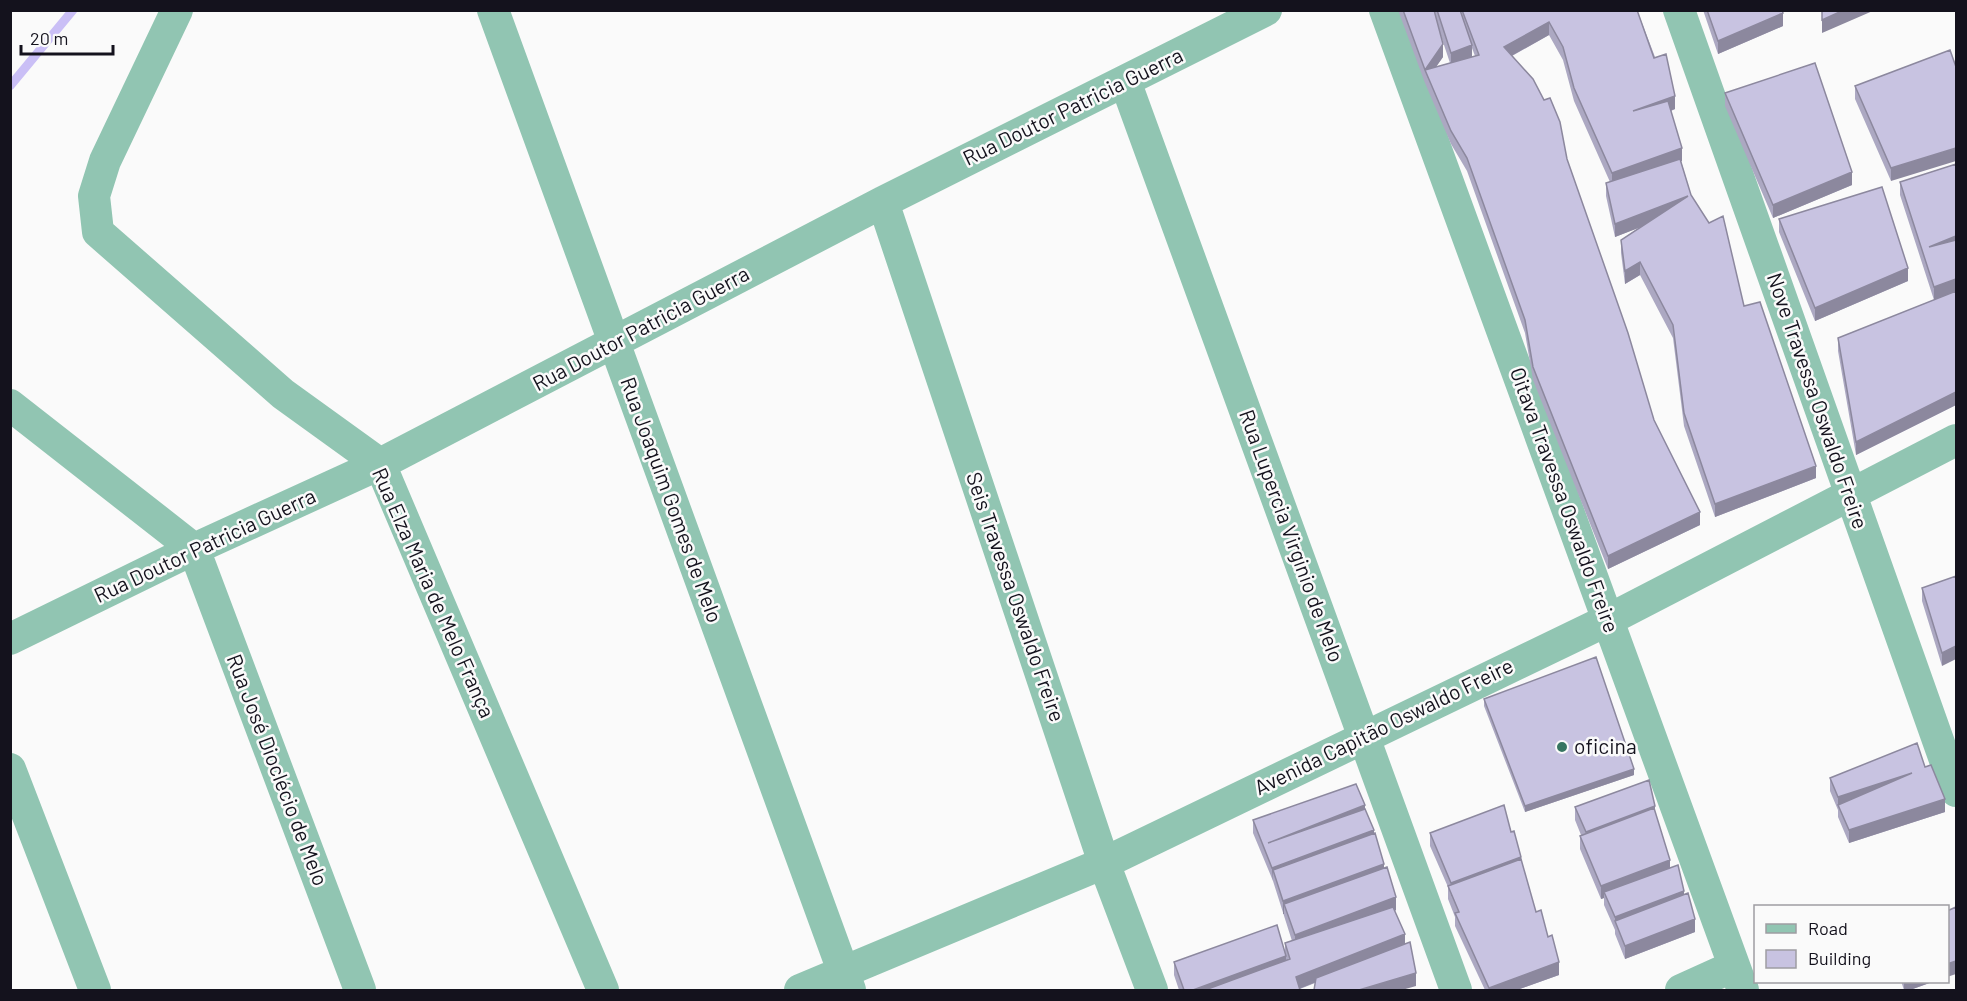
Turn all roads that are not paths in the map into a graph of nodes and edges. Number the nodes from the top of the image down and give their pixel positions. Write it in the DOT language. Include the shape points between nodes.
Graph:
graph roads {
  1 [pos="177,10"];
  2 [pos="493,10"];
  3 [pos="1266,10"];
  4 [pos="1385,10"];
  5 [pos="1679,10"];
  6 [pos="1125,81"];
  7 [pos="883,202"];
  8 [pos="614,344"];
  9 [pos="10,405"];
  10 [pos="1956,440"];
  11 [pos="380,464"];
  12 [pos="1850,495"];
  13 [pos="194,549"];
  14 [pos="1608,620"];
  15 [pos="10,639"];
  16 [pos="1364,735"];
  17 [pos="10,769"];
  18 [pos="1956,791"];
  19 [pos="1104,862"];
  20 [pos="1738,978"];
  21 [pos="847,982"];
  22 [pos="95,990"];
  23 [pos="360,990"];
  24 [pos="603,990"];
  25 [pos="800,990"];
  26 [pos="1152,990"];
  27 [pos="1456,990"];
  28 [pos="1681,990"];
  1 -- 11 [label="street, Rua Elza Maria de Melo França" via="105,160 93,196 98,232 283,394"];
  2 -- 8 [label="street, Rua Joaquim Gomes de Melo"];
  3 -- 6 [label="street, Rua Doutor Patricia Guerra"];
  4 -- 14 [label="street, Oitava Travessa Oswaldo Freire"];
  5 -- 12 [label="street, Nove Travessa Oswaldo Freire"];
  6 -- 7 [label="street, Rua Doutor Patricia Guerra"];
  6 -- 16 [label="street, Rua Lupercia Virginio de Melo"];
  7 -- 8 [label="street, Rua Doutor Patricia Guerra"];
  7 -- 19 [label="street, Seis Travessa Oswaldo Freire"];
  8 -- 11 [label="street, Rua Doutor Patricia Guerra"];
  8 -- 21 [label="street, Rua Joaquim Gomes de Melo"];
  9 -- 13 [label="street"];
  10 -- 12 [label="street, Avenida Capitão Oswaldo Freire"];
  11 -- 13 [label="street, Rua Doutor Patricia Guerra"];
  11 -- 24 [label="street, Rua Elza Maria de Melo França"];
  12 -- 14 [label="street, Avenida Capitão Oswaldo Freire"];
  12 -- 18 [label="street, Nove Travessa Oswaldo Freire"];
  13 -- 15 [label="street, Rua Doutor Patricia Guerra"];
  13 -- 23 [label="street, Rua José Dioclécio de Melo"];
  14 -- 16 [label="street, Avenida Capitão Oswaldo Freire"];
  14 -- 20 [label="street, Oitava Travessa Oswaldo Freire"];
  16 -- 19 [label="street, Avenida Capitão Oswaldo Freire"];
  16 -- 27 [label="street, Rua Lupercia Virginio de Melo"];
  17 -- 22 [label="street"];
  19 -- 21 [label="street, Avenida Capitão Oswaldo Freire"];
  19 -- 26 [label="street, Seis Travessa Oswaldo Freire"];
  20 -- 28 [label="street"];
  21 -- 25 [label="street, Avenida Capitão Oswaldo Freire"];
}
